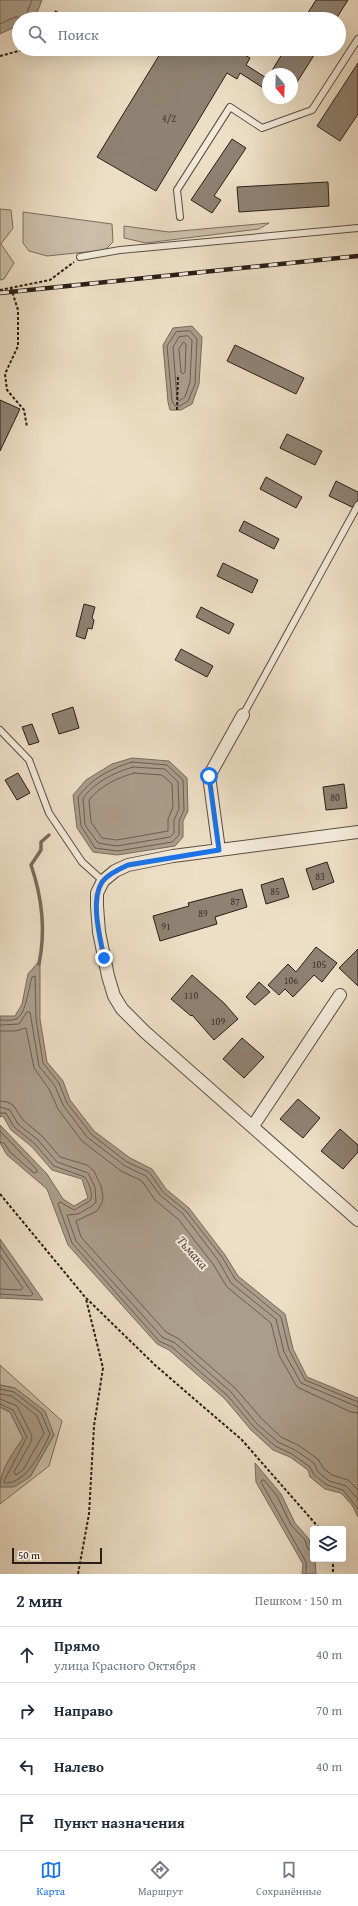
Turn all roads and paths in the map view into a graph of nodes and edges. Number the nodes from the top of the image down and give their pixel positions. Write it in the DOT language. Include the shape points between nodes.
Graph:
graph roads {
  1 [pos="358,39"];
  2 [pos="12,53"];
  3 [pos="0,56"];
  4 [pos="180,217"];
  5 [pos="358,228"];
  6 [pos="80,257"];
  7 [pos="11,288"];
  8 [pos="0,290"];
  9 [pos="178,375"];
  10 [pos="177,410"];
  11 [pos="27,427"];
  12 [pos="358,505"];
  13 [pos="243,715"];
  14 [pos="0,730"];
  15 [pos="358,832"];
  16 [pos="219,850"];
  17 [pos="103,881"];
  18 [pos="340,995"];
  19 [pos="253,1126"];
  20 [pos="0,1194"];
  21 [pos="358,1220"];
  22 [pos="85,1298"];
  23 [pos="317,1526"];
  24 [pos="333,1562"];
  25 [pos="78,1574"];
  26 [pos="333,1574"];
  1 -- 4 [label="lane" via="312,110 262,128 230,107 177,190"];
  2 -- 3 [label="path"];
  5 -- 6 [label="lane" via="120,250"];
  6 -- 7 [label="path" via="50,280"];
  7 -- 8 [label="path"];
  7 -- 11 [label="path" via="18,310 18,346 5,374 6,390 24,410"];
  9 -- 10 [label="path"];
  12 -- 13 [label="lane"];
  13 -- 16 [label="street" via="209,776"];
  14 -- 17 [label="lane" via="29,760 48,813 82,862"];
  15 -- 16 [label="street"];
  16 -- 17 [label="street" via="128,865"];
  17 -- 19 [label="street" via="97,893 99,932 114,996 122,1009 146,1032"];
  18 -- 19 [label="street"];
  19 -- 21 [label="street"];
  20 -- 22 [label="path"];
  22 -- 23 [label="path" via="156,1366 242,1440"];
  22 -- 25 [label="path" via="103,1368 94,1426 89,1514"];
  24 -- 26 [label="path"];
}
